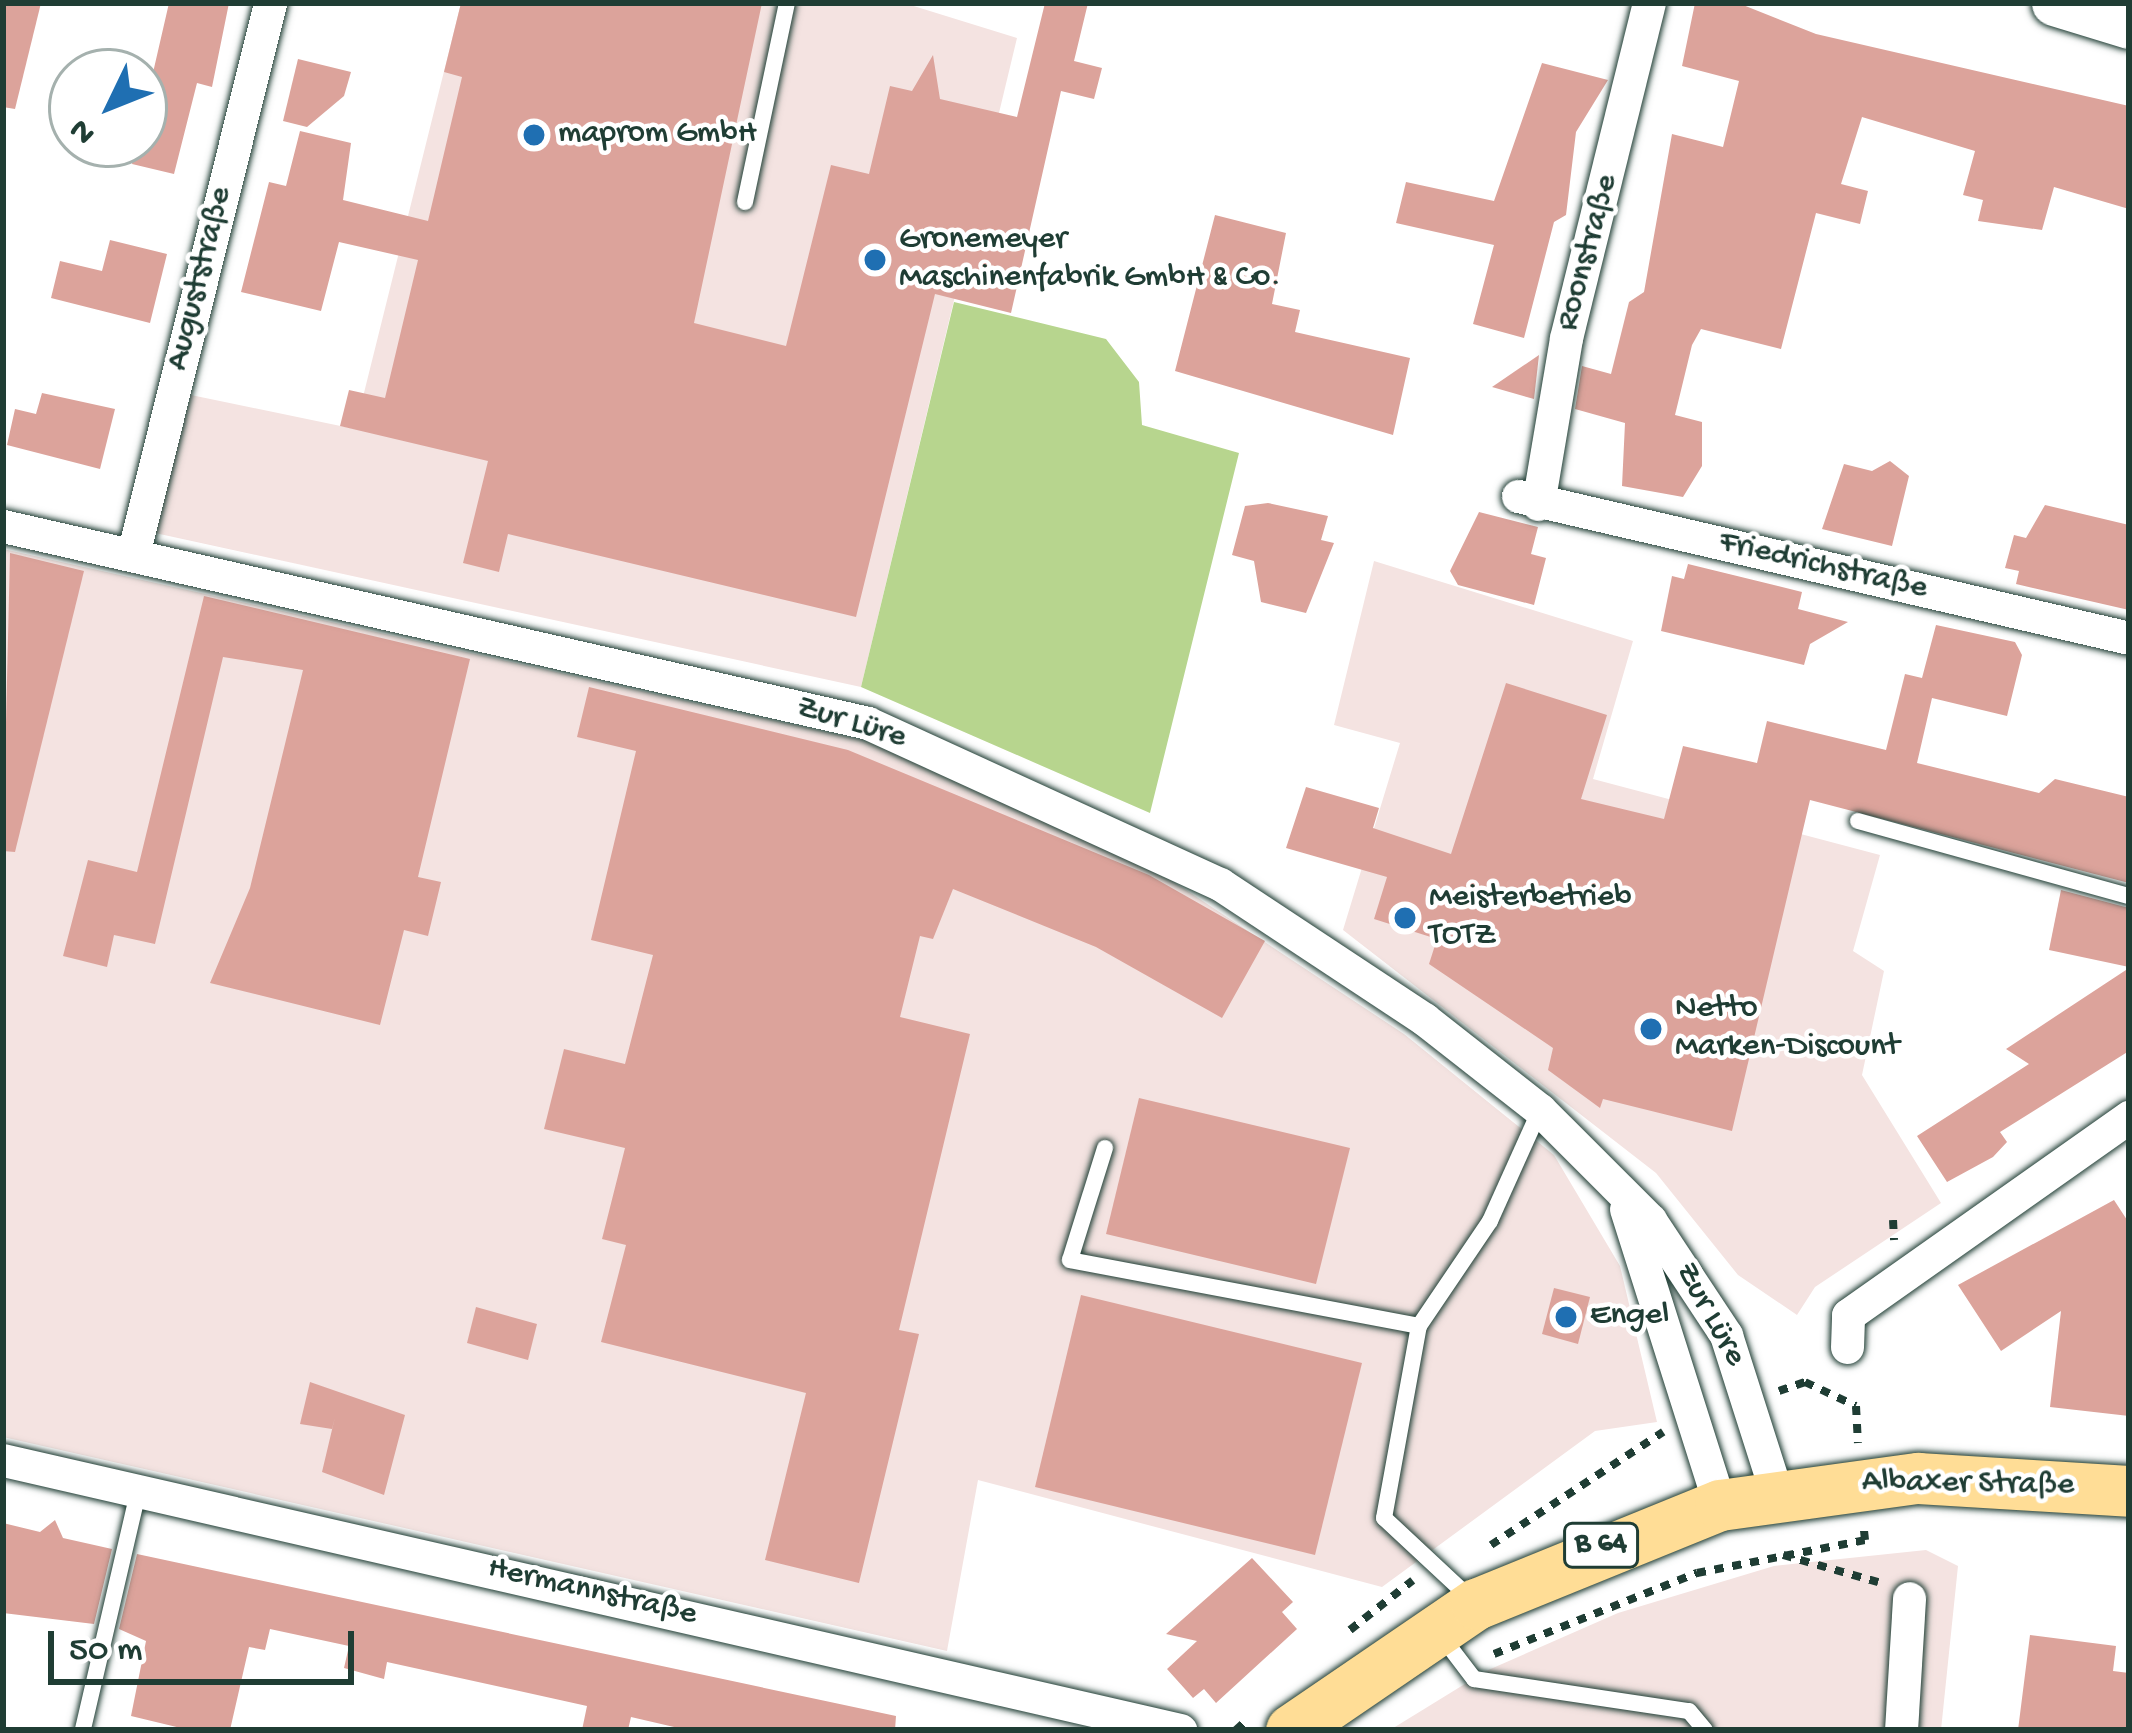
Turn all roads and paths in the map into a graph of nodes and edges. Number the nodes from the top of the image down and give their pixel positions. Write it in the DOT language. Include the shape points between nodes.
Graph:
graph roads {
  1 [pos="270,3"];
  2 [pos="787,3"];
  3 [pos="1649,3"];
  4 [pos="2054,3"];
  5 [pos="2129,26"];
  6 [pos="745,202"];
  7 [pos="1528,500"];
  8 [pos="3,526"];
  9 [pos="134,555"];
  10 [pos="2129,638"];
  11 [pos="1858,821"];
  12 [pos="2129,896"];
  13 [pos="1540,1110"];
  14 [pos="2129,1117"];
  15 [pos="1105,1148"];
  16 [pos="1595,1162"];
  17 [pos="1419,1326"];
  18 [pos="1846,1347"];
  19 [pos="1805,1382"];
  20 [pos="1856,1406"];
  21 [pos="1650,1436"];
  22 [pos="3,1460"];
  23 [pos="2129,1491"];
  24 [pos="137,1492"];
  25 [pos="1777,1492"];
  26 [pos="1720,1505"];
  27 [pos="1865,1540"];
  28 [pos="1776,1553"];
  29 [pos="1434,1563"];
  30 [pos="1910,1598"];
  31 [pos="1457,1633"];
  32 [pos="83,1729"];
  33 [pos="1180,1730"];
  34 [pos="1292,1730"];
  35 [pos="1705,1730"];
  36 [pos="1901,1730"];
  1 -- 9 [label="street, Auguststraße"];
  2 -- 6 [label="lane"];
  3 -- 7 [label="street, Roonstraße"];
  4 -- 5 [label="street"];
  7 -- 10 [label="street, Friedrichstraße"];
  8 -- 9 [label="street, Zur Lüre"];
  9 -- 13 [label="street, Zur Lüre" via="868,723 1220,884"];
  11 -- 12 [label="lane"];
  13 -- 16 [label="street, Zur Lüre"];
  13 -- 17 [label="lane" via="1490,1221"];
  14 -- 18 [label="street" via="1848,1315"];
  15 -- 17 [label="lane" via="1070,1260"];
  16 -- 25 [label="street, Zur Lüre" via="1693,1276 1726,1335"];
  16 -- 26 [label="street, Zur Lüre" via="1658,1288"];
  17 -- 29 [label="lane" via="1384,1518"];
  19 -- 20 [label="path"];
  21 -- 29 [label="path" via="1586,1491 1479,1551"];
  22 -- 24 [label="street, Hermannstraße"];
  23 -- 25 [label="main road, Albaxer Straße / B 64" via="1918,1478"];
  24 -- 32 [label="lane"];
  24 -- 33 [label="street, Hermannstraße"];
  25 -- 26 [label="main road, Albaxer Straße / B 64"];
  26 -- 31 [label="main road, Albaxer Straße / B 64"];
  27 -- 28 [label="path"];
  28 -- 30 [label="path"];
  28 -- 31 [label="path" via="1613,1603"];
  29 -- 31 [label="lane"];
  30 -- 36 [label="street"];
  31 -- 34 [label="main road, Albaxer Straße / B 64"];
  31 -- 35 [label="lane" via="1689,1712"];
}
